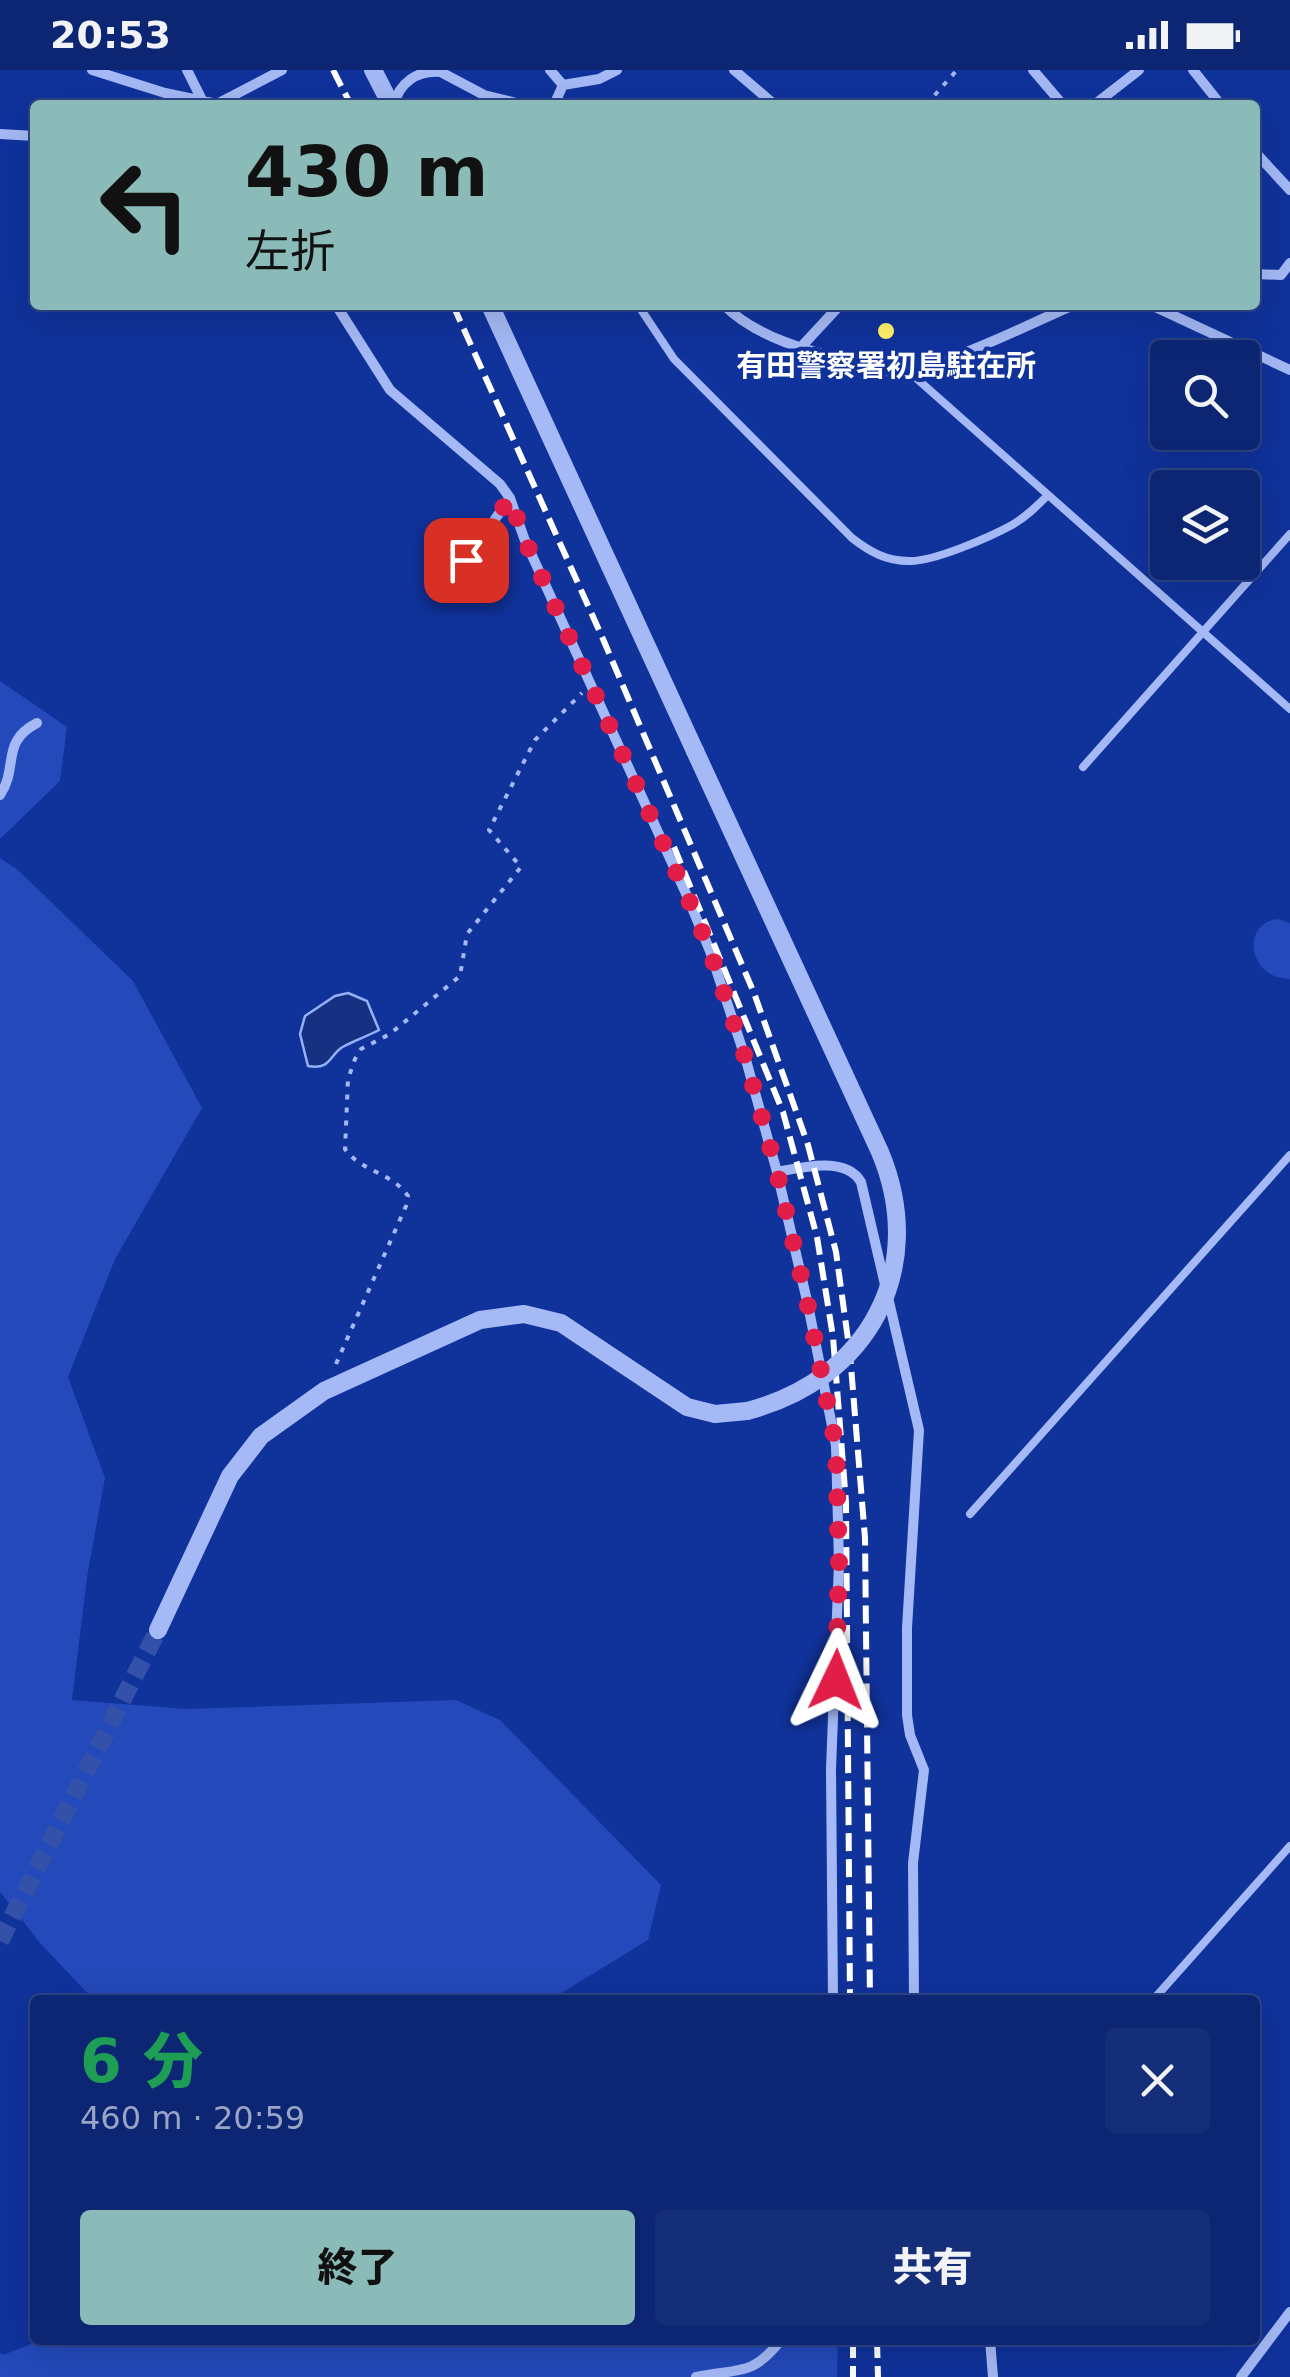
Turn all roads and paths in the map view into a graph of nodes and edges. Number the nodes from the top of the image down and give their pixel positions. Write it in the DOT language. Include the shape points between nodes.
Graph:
graph roads {
  1 [pos="92,70"];
  2 [pos="187,70"];
  3 [pos="282,70"];
  4 [pos="372,70"];
  5 [pos="550,70"];
  6 [pos="617,70"];
  7 [pos="734,70"];
  8 [pos="957,70"];
  9 [pos="1033,70"];
  10 [pos="1138,70"];
  11 [pos="1193,70"];
  12 [pos="439,71"];
  13 [pos="564,85"];
  14 [pos="189,100"];
  15 [pos="200,100"];
  16 [pos="225,100"];
  17 [pos="389,100"];
  18 [pos="395,100"];
  19 [pos="504,100"];
  20 [pos="556,100"];
  21 [pos="768,100"];
  22 [pos="930,100"];
  23 [pos="1058,100"];
  24 [pos="1100,100"];
  25 [pos="1217,100"];
  26 [pos="0,134"];
  27 [pos="30,136"];
  28 [pos="1260,157"];
  29 [pos="1290,190"];
  30 [pos="1290,263"];
  31 [pos="1260,274"];
  32 [pos="339,310"];
  33 [pos="492,310"];
  34 [pos="641,310"];
  35 [pos="730,310"];
  36 [pos="835,310"];
  37 [pos="1062,310"];
  38 [pos="1162,310"];
  39 [pos="802,346"];
  40 [pos="907,370"];
  41 [pos="1290,370"];
  42 [pos="1048,495"];
  43 [pos="510,498"];
  44 [pos="1290,534"];
  45 [pos="444,591"];
  46 [pos="1202,631"];
  47 [pos="592,686"];
  48 [pos="1290,709"];
  49 [pos="37,723"];
  50 [pos="1082,767"];
  51 [pos="0,796"];
  52 [pos="1290,1155"];
  53 [pos="777,1172"];
  54 [pos="324,1391"];
  55 [pos="970,1514"];
  56 [pos="158,1630"];
  57 [pos="1290,1846"];
  58 [pos="832,1995"];
  59 [pos="914,1995"];
  60 [pos="1157,1995"];
  61 [pos="1290,2312"];
  62 [pos="778,2345"];
  63 [pos="990,2345"];
  64 [pos="696,2377"];
  65 [pos="992,2377"];
  66 [pos="1241,2377"];
  1 -- 14 [label="street"];
  2 -- 15 [label="street"];
  3 -- 16 [label="street"];
  4 -- 17 [label="street"];
  5 -- 13 [label="street"];
  6 -- 13 [label="street"];
  7 -- 21 [label="street"];
  8 -- 22 [label="path"];
  9 -- 23 [label="street"];
  10 -- 24 [label="street"];
  11 -- 25 [label="street"];
  12 -- 18 [label="street" via="410,78"];
  12 -- 19 [label="street"];
  13 -- 20 [label="street"];
  26 -- 27 [label="street"];
  28 -- 29 [label="street"];
  30 -- 31 [label="street" via="1281,276"];
  32 -- 43 [label="street" via="390,390"];
  33 -- 54 [label="street, bridge" via="880,1152 898,1227 895,1268 875,1318 838,1366 798,1394 747,1411 715,1414 686,1407 579,1333 524,1314 480,1320"];
  34 -- 42 [label="lane" via="674,359 870,552 913,562 933,556 1009,527"];
  35 -- 39 [label="street" via="756,331"];
  36 -- 39 [label="street"];
  37 -- 40 [label="street"];
  38 -- 41 [label="street"];
  39 -- 40 [label="street" via="883,371"];
  40 -- 42 [label="lane"];
  42 -- 46 [label="lane"];
  43 -- 45 [label="street"];
  43 -- 47 [label="street"];
  44 -- 46 [label="lane"];
  46 -- 48 [label="lane"];
  46 -- 50 [label="lane"];
  47 -- 53 [label="street" via="710,951"];
  47 -- 54 [label="path" via="535,740 489,830 522,867 468,934 460,976 390,1034 361,1049 350,1070 346,1149 408,1196"];
  49 -- 51 [label="street" via="16,740 12,776"];
  52 -- 55 [label="lane"];
  53 -- 58 [label="street" via="836,1446"];
  53 -- 59 [label="street" via="843,1167 862,1182 918,1430 906,1628 907,1715 924,1770 912,1877"];
  54 -- 56 [label="street" via="246,1454"];
  57 -- 60 [label="lane"];
  61 -- 66 [label="street"];
  62 -- 64 [label="street" via="750,2371"];
  63 -- 65 [label="street"];
}
